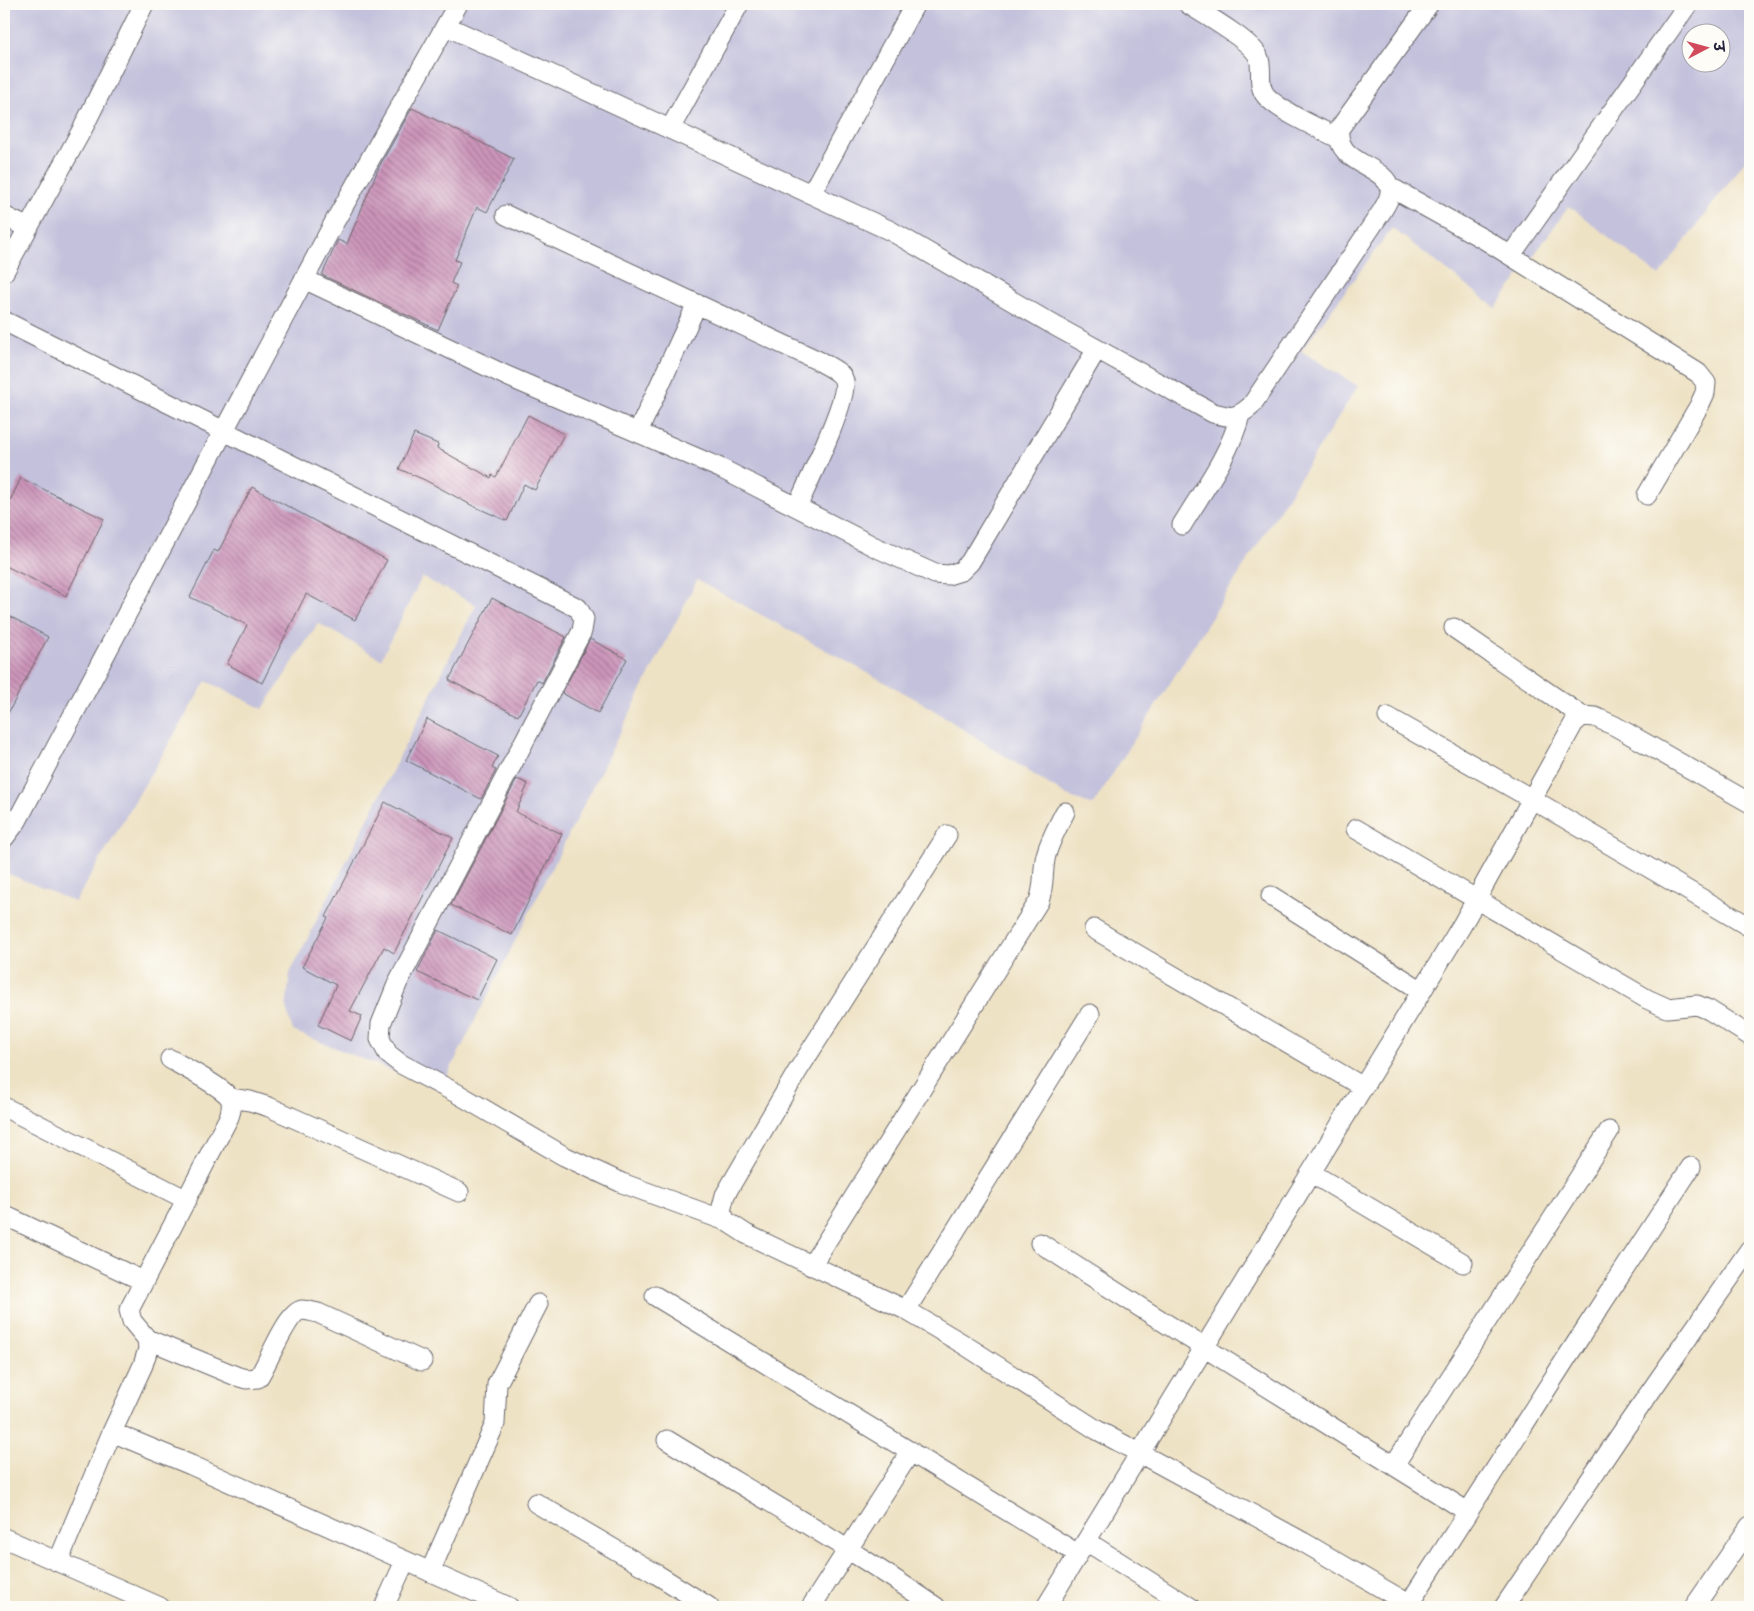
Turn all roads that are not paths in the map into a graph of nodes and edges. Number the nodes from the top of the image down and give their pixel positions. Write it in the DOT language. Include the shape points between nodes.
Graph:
graph roads {
  1 [pos="144,4"];
  2 [pos="458,4"];
  3 [pos="739,4"];
  4 [pos="915,4"];
  5 [pos="1188,4"];
  6 [pos="1429,4"];
  7 [pos="1688,4"];
  8 [pos="446,26"];
  9 [pos="670,129"];
  10 [pos="1338,138"];
  11 [pos="1390,187"];
  12 [pos="812,194"];
  13 [pos="506,215"];
  14 [pos="4,216"];
  15 [pos="28,228"];
  16 [pos="1511,256"];
  17 [pos="4,272"];
  18 [pos="304,279"];
  19 [pos="696,304"];
  20 [pos="4,321"];
  21 [pos="1097,349"];
  22 [pos="1240,415"];
  23 [pos="224,430"];
  24 [pos="638,432"];
  25 [pos="1647,495"];
  26 [pos="797,507"];
  27 [pos="1182,525"];
  28 [pos="1454,628"];
  29 [pos="1388,716"];
  30 [pos="1582,716"];
  31 [pos="1532,799"];
  32 [pos="1750,803"];
  33 [pos="1065,812"];
  34 [pos="1356,829"];
  35 [pos="947,835"];
  36 [pos="4,838"];
  37 [pos="1270,896"];
  38 [pos="1476,899"];
  39 [pos="1750,927"];
  40 [pos="1094,929"];
  41 [pos="1422,991"];
  42 [pos="1090,1014"];
  43 [pos="1750,1036"];
  44 [pos="170,1059"];
  45 [pos="1363,1088"];
  46 [pos="230,1098"];
  47 [pos="4,1107"];
  48 [pos="1609,1131"];
  49 [pos="1691,1167"];
  50 [pos="1311,1173"];
  51 [pos="459,1192"];
  52 [pos="187,1200"];
  53 [pos="4,1215"];
  54 [pos="726,1221"];
  55 [pos="1040,1243"];
  56 [pos="1750,1249"];
  57 [pos="1463,1263"];
  58 [pos="811,1266"];
  59 [pos="143,1282"];
  60 [pos="655,1296"];
  61 [pos="538,1304"];
  62 [pos="906,1310"];
  63 [pos="147,1339"];
  64 [pos="1203,1348"];
  65 [pos="422,1361"];
  66 [pos="112,1432"];
  67 [pos="667,1440"];
  68 [pos="911,1451"];
  69 [pos="1140,1453"];
  70 [pos="1394,1465"];
  71 [pos="536,1503"];
  72 [pos="1468,1512"];
  73 [pos="1750,1526"];
  74 [pos="4,1538"];
  75 [pos="1082,1548"];
  76 [pos="848,1549"];
  77 [pos="405,1561"];
  78 [pos="58,1562"];
  79 [pos="430,1572"];
  80 [pos="1412,1606"];
  81 [pos="160,1607"];
  82 [pos="384,1607"];
  83 [pos="509,1607"];
  84 [pos="709,1607"];
  85 [pos="811,1607"];
  86 [pos="936,1607"];
  87 [pos="1046,1607"];
  88 [pos="1190,1607"];
  89 [pos="1504,1607"];
  90 [pos="1694,1607"];
  1 -- 15 [label="street" via="84,126"];
  2 -- 8 [label="street"];
  3 -- 9 [label="street"];
  4 -- 12 [label="street"];
  5 -- 10 [label="street" via="1257,53 1261,62 1260,87 1266,96 1283,109"];
  6 -- 10 [label="street" via="1348,115 1339,129"];
  7 -- 16 [label="street"];
  8 -- 9 [label="street"];
  8 -- 18 [label="street"];
  9 -- 12 [label="street"];
  10 -- 11 [label="street" via="1343,150 1382,177"];
  11 -- 16 [label="street"];
  11 -- 22 [label="street" via="1390,196 1382,211 1251,406"];
  12 -- 21 [label="street" via="891,231"];
  13 -- 19 [label="street"];
  14 -- 15 [label="street"];
  15 -- 17 [label="street"];
  16 -- 25 [label="street" via="1698,373 1706,383 1699,406"];
  18 -- 23 [label="street"];
  18 -- 24 [label="street" via="507,376"];
  19 -- 24 [label="street"];
  19 -- 26 [label="street" via="821,362 844,381 844,394 836,417"];
  20 -- 23 [label="street"];
  21 -- 22 [label="street" via="1213,413 1230,417"];
  21 -- 26 [label="street" via="988,536 961,571 935,574"];
  22 -- 27 [label="street" via="1229,447"];
  23 -- 36 [label="street" via="17,821"];
  23 -- 54 [label="street" via="578,608 584,618 582,631 398,982 381,1024 380,1039 388,1054 401,1064 564,1156 622,1183"];
  24 -- 26 [label="street"];
  28 -- 30 [label="street"];
  29 -- 31 [label="street"];
  30 -- 31 [label="street" via="1574,723"];
  30 -- 32 [label="street" via="1595,717 1615,726"];
  31 -- 38 [label="street"];
  31 -- 39 [label="street"];
  33 -- 58 [label="street" via="1046,855 1039,901"];
  34 -- 38 [label="street"];
  35 -- 54 [label="street" via="797,1072 725,1195 721,1211"];
  37 -- 41 [label="street"];
  38 -- 41 [label="street"];
  38 -- 43 [label="street" via="1648,999 1667,1008 1697,1005"];
  40 -- 45 [label="street"];
  41 -- 45 [label="street"];
  42 -- 62 [label="street"];
  44 -- 46 [label="street"];
  45 -- 50 [label="street"];
  46 -- 51 [label="street" via="269,1106"];
  46 -- 52 [label="street" via="232,1108 229,1117"];
  47 -- 52 [label="street"];
  48 -- 70 [label="street"];
  49 -- 72 [label="street"];
  50 -- 57 [label="street"];
  50 -- 64 [label="street"];
  52 -- 59 [label="street"];
  53 -- 59 [label="street"];
  54 -- 58 [label="street"];
  55 -- 64 [label="street"];
  56 -- 89 [label="street"];
  58 -- 62 [label="street"];
  59 -- 63 [label="street" via="130,1310 132,1321"];
  60 -- 68 [label="street"];
  61 -- 79 [label="street" via="497,1384 495,1424"];
  62 -- 69 [label="street"];
  63 -- 65 [label="street" via="236,1376 258,1378 289,1321 302,1310 318,1313"];
  63 -- 66 [label="street" via="148,1349 143,1365"];
  64 -- 69 [label="street"];
  64 -- 70 [label="street"];
  66 -- 77 [label="street" via="191,1464"];
  66 -- 78 [label="street"];
  67 -- 76 [label="street"];
  68 -- 75 [label="street"];
  68 -- 76 [label="street"];
  69 -- 75 [label="street"];
  69 -- 80 [label="street"];
  70 -- 72 [label="street"];
  71 -- 84 [label="street"];
  72 -- 80 [label="street"];
  73 -- 90 [label="street"];
  74 -- 78 [label="street"];
  75 -- 87 [label="street"];
  75 -- 88 [label="street"];
  76 -- 85 [label="street"];
  76 -- 86 [label="street"];
  77 -- 79 [label="street"];
  77 -- 82 [label="street"];
  78 -- 81 [label="street"];
  79 -- 83 [label="street"];
}
